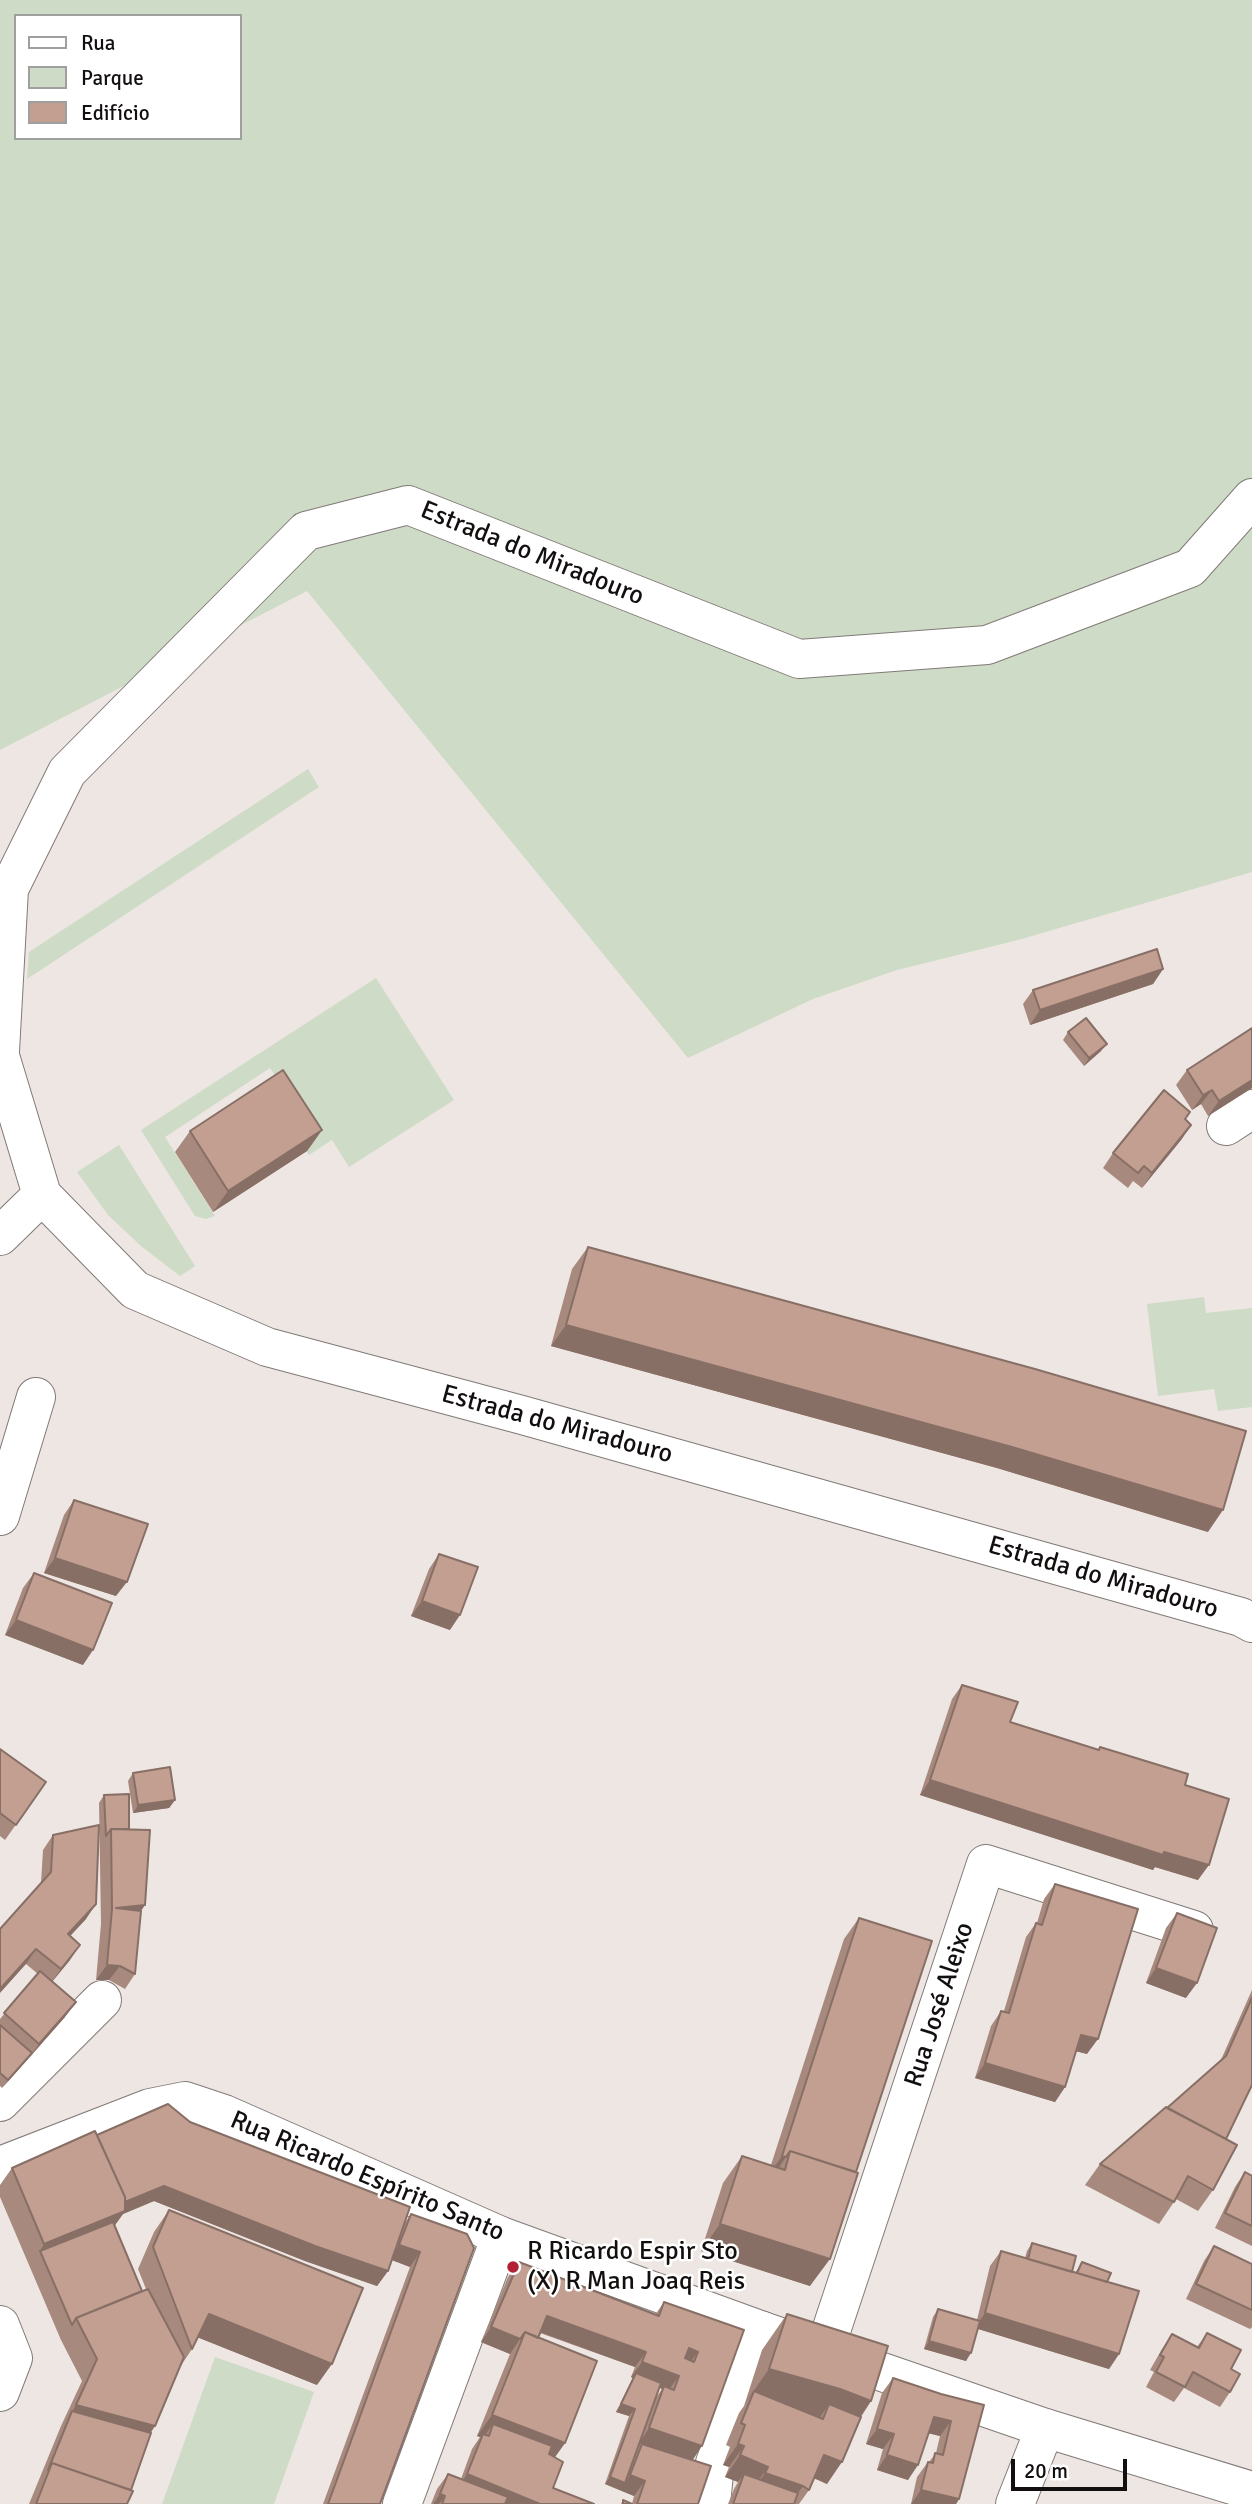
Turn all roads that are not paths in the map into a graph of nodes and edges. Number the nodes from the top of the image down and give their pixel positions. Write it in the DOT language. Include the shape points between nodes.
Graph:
graph roads {
  1 [pos="1252,498"];
  2 [pos="0,1053"];
  3 [pos="42,1195"];
  4 [pos="0,1236"];
  5 [pos="36,1397"];
  6 [pos="0,1516"];
  7 [pos="1248,1614"];
  8 [pos="1194,1930"];
  9 [pos="102,2000"];
  10 [pos="0,2102"];
  11 [pos="0,2166"];
  12 [pos="501,2236"];
  13 [pos="0,2325"];
  14 [pos="763,2331"];
  15 [pos="824,2352"];
  16 [pos="0,2392"];
  17 [pos="1045,2428"];
  18 [pos="1252,2491"];
  19 [pos="402,2504"];
  20 [pos="711,2504"];
  21 [pos="1015,2504"];
  1 -- 2 [label="street, Estrada do Miradouro" via="1190,568 988,645 799,659 408,505 306,531 67,772 9,889"];
  2 -- 3 [label="street, Estrada do Miradouro"];
  3 -- 4 [label="street"];
  3 -- 7 [label="street, Estrada do Miradouro" via="135,1290 267,1347"];
  5 -- 6 [label="street"];
  8 -- 15 [label="street, Rua José Aleixo" via="986,1864"];
  9 -- 10 [label="street"];
  11 -- 12 [label="street, Rua Ricardo Espírito Santo" via="150,2108 185,2101"];
  12 -- 14 [label="street, Rua Ricardo Espírito Santo"];
  12 -- 19 [label="street"];
  13 -- 16 [label="street" via="13,2358"];
  14 -- 15 [label="street, Rua Ricardo Espírito Santo"];
  14 -- 20 [label="street" via="715,2463"];
  15 -- 17 [label="street, Rua Ricardo Espírito Santo"];
  17 -- 18 [label="street, Rua Ricardo Espírito Santo"];
  17 -- 21 [label="street"];
}
